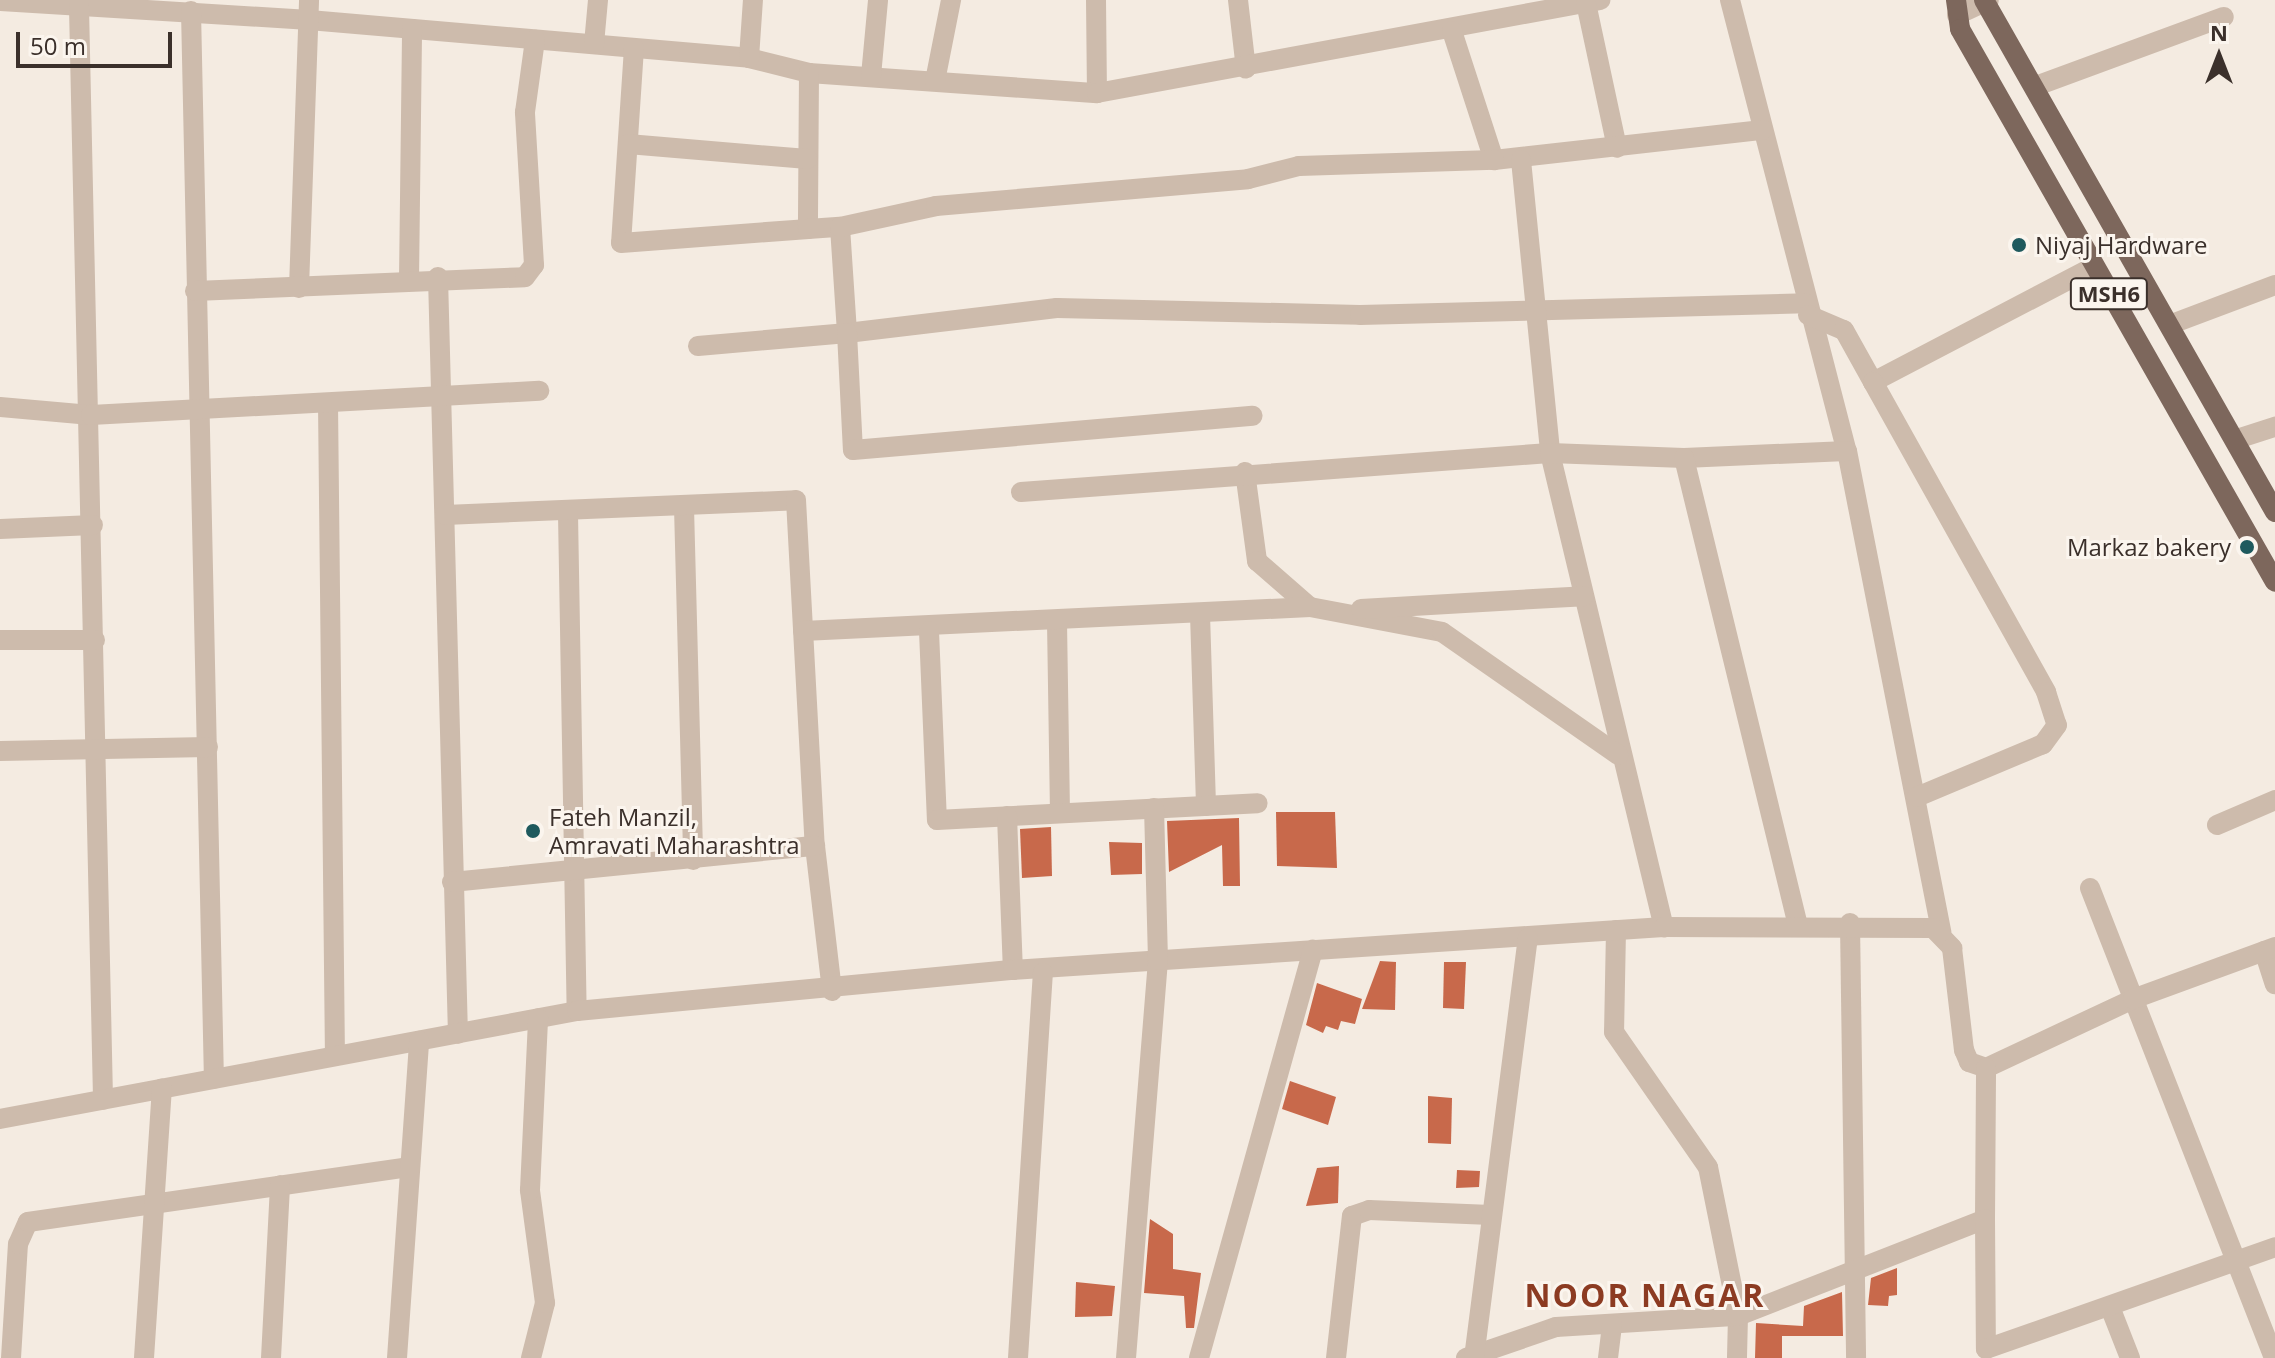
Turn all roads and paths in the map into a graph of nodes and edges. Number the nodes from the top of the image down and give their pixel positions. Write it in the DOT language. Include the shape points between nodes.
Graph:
graph roads {
  1 [pos="598,0"];
  2 [pos="753,0"];
  3 [pos="878,0"];
  4 [pos="951,0"];
  5 [pos="1096,0"];
  6 [pos="1238,0"];
  7 [pos="1730,0"];
  8 [pos="1986,0"];
  9 [pos="0,1"];
  10 [pos="1593,2"];
  11 [pos="79,7"];
  12 [pos="1956,7"];
  13 [pos="309,10"];
  14 [pos="191,11"];
  15 [pos="2224,17"];
  16 [pos="412,29"];
  17 [pos="1452,31"];
  18 [pos="535,40"];
  19 [pos="594,44"];
  20 [pos="634,48"];
  21 [pos="749,58"];
  22 [pos="1246,69"];
  23 [pos="809,73"];
  24 [pos="871,76"];
  25 [pos="935,81"];
  26 [pos="2036,86"];
  27 [pos="1097,93"];
  28 [pos="1762,130"];
  29 [pos="628,144"];
  30 [pos="1617,148"];
  31 [pos="807,159"];
  32 [pos="1494,160"];
  33 [pos="1521,160"];
  34 [pos="840,227"];
  35 [pos="808,229"];
  36 [pos="2093,267"];
  37 [pos="438,277"];
  38 [pos="409,280"];
  39 [pos="2275,285"];
  40 [pos="299,288"];
  41 [pos="195,291"];
  42 [pos="1807,309"];
  43 [pos="1532,310"];
  44 [pos="2169,325"];
  45 [pos="847,333"];
  46 [pos="698,346"];
  47 [pos="1873,382"];
  48 [pos="539,391"];
  49 [pos="441,397"];
  50 [pos="328,403"];
  51 [pos="0,407"];
  52 [pos="202,410"];
  53 [pos="91,415"];
  54 [pos="1253,416"];
  55 [pos="2275,427"];
  56 [pos="2237,439"];
  57 [pos="1847,451"];
  58 [pos="1550,453"];
  59 [pos="1684,458"];
  60 [pos="1245,472"];
  61 [pos="1021,492"];
  62 [pos="684,507"];
  63 [pos="2275,512"];
  64 [pos="568,514"];
  65 [pos="445,515"];
  66 [pos="93,525"];
  67 [pos="0,529"];
  68 [pos="2275,582"];
  69 [pos="1584,596"];
  70 [pos="1310,607"];
  71 [pos="1341,611"];
  72 [pos="1200,614"];
  73 [pos="1057,622"];
  74 [pos="803,631"];
  75 [pos="929,631"];
  76 [pos="0,640"];
  77 [pos="95,640"];
  78 [pos="208,747"];
  79 [pos="97,750"];
  80 [pos="0,751"];
  81 [pos="1618,755"];
  82 [pos="1917,797"];
  83 [pos="2275,800"];
  84 [pos="1258,803"];
  85 [pos="1206,806"];
  86 [pos="1154,808"];
  87 [pos="1060,811"];
  88 [pos="1007,816"];
  89 [pos="2217,825"];
  90 [pos="815,846"];
  91 [pos="693,860"];
  92 [pos="573,873"];
  93 [pos="452,882"];
  94 [pos="2090,888"];
  95 [pos="1850,923"];
  96 [pos="1798,926"];
  97 [pos="1664,927"];
  98 [pos="1616,930"];
  99 [pos="1941,932"];
  100 [pos="1528,938"];
  101 [pos="2269,949"];
  102 [pos="1313,950"];
  103 [pos="1158,960"];
  104 [pos="1013,970"];
  105 [pos="1043,973"];
  106 [pos="2275,984"];
  107 [pos="832,991"];
  108 [pos="2133,999"];
  109 [pos="577,1011"];
  110 [pos="538,1018"];
  111 [pos="458,1034"];
  112 [pos="419,1041"];
  113 [pos="335,1056"];
  114 [pos="1986,1068"];
  115 [pos="214,1079"];
  116 [pos="162,1089"];
  117 [pos="103,1100"];
  118 [pos="0,1119"];
  119 [pos="410,1167"];
  120 [pos="280,1185"];
  121 [pos="157,1202"];
  122 [pos="1491,1215"];
  123 [pos="1985,1219"];
  124 [pos="2275,1247"];
  125 [pos="2238,1262"];
  126 [pos="1859,1271"];
  127 [pos="2110,1307"];
  128 [pos="1738,1316"];
  129 [pos="1612,1325"];
  130 [pos="1994,1352"];
  131 [pos="1471,1357"];
  132 [pos="11,1358"];
  133 [pos="144,1358"];
  134 [pos="271,1358"];
  135 [pos="397,1358"];
  136 [pos="531,1358"];
  137 [pos="1018,1358"];
  138 [pos="1126,1358"];
  139 [pos="1199,1358"];
  140 [pos="1336,1358"];
  141 [pos="1608,1358"];
  142 [pos="1737,1358"];
  143 [pos="1856,1358"];
  144 [pos="2130,1358"];
  145 [pos="2274,1358"];
  1 -- 19 [label="street"];
  2 -- 21 [label="street"];
  3 -- 24 [label="street"];
  4 -- 25 [label="street"];
  5 -- 27 [label="street"];
  6 -- 22 [label="street"];
  7 -- 28 [label="street"];
  8 -- 12 [label="street"];
  8 -- 26 [label="main road, MSH6"];
  9 -- 11 [label="street"];
  10 -- 17 [label="street"];
  10 -- 30 [label="street"];
  11 -- 14 [label="street"];
  11 -- 53 [label="street"];
  12 -- 36 [label="main road, MSH6"];
  13 -- 14 [label="street"];
  13 -- 16 [label="street"];
  13 -- 40 [label="street"];
  14 -- 41 [label="street"];
  15 -- 26 [label="street"];
  16 -- 18 [label="street"];
  16 -- 38 [label="street"];
  17 -- 22 [label="street"];
  17 -- 32 [label="street"];
  18 -- 19 [label="street"];
  18 -- 37 [label="street" via="525,112 532,271 525,277"];
  19 -- 20 [label="street"];
  20 -- 21 [label="street"];
  20 -- 29 [label="street"];
  21 -- 23 [label="street"];
  22 -- 27 [label="street"];
  23 -- 24 [label="street"];
  23 -- 31 [label="street"];
  24 -- 25 [label="street"];
  25 -- 27 [label="street"];
  26 -- 44 [label="main road, MSH6"];
  28 -- 30 [label="street"];
  28 -- 42 [label="street"];
  29 -- 31 [label="street"];
  29 -- 35 [label="street" via="621,243"];
  30 -- 33 [label="street"];
  31 -- 35 [label="street"];
  32 -- 33 [label="street"];
  32 -- 34 [label="street" via="1299,166 1248,179 936,206"];
  33 -- 43 [label="street"];
  34 -- 35 [label="street"];
  34 -- 45 [label="street"];
  36 -- 47 [label="street"];
  36 -- 68 [label="main road, MSH6"];
  37 -- 38 [label="street"];
  37 -- 49 [label="street"];
  38 -- 40 [label="street"];
  39 -- 44 [label="street"];
  40 -- 41 [label="street"];
  41 -- 52 [label="street"];
  42 -- 43 [label="street"];
  42 -- 47 [label="street" via="1844,330"];
  42 -- 57 [label="street"];
  43 -- 45 [label="street" via="1360,315 1057,308"];
  43 -- 58 [label="street"];
  44 -- 56 [label="main road, MSH6"];
  45 -- 46 [label="street"];
  45 -- 54 [label="street" via="853,450"];
  47 -- 82 [label="street" via="2046,692 2057,725 2043,744"];
  48 -- 49 [label="street"];
  49 -- 50 [label="street"];
  49 -- 65 [label="street"];
  50 -- 52 [label="street"];
  50 -- 113 [label="street"];
  51 -- 53 [label="street"];
  52 -- 53 [label="street"];
  52 -- 78 [label="street"];
  53 -- 66 [label="street"];
  55 -- 56 [label="street"];
  56 -- 63 [label="main road, MSH6"];
  57 -- 59 [label="street"];
  57 -- 82 [label="street"];
  58 -- 59 [label="street"];
  58 -- 60 [label="street"];
  58 -- 69 [label="street"];
  59 -- 96 [label="street"];
  60 -- 61 [label="street"];
  60 -- 70 [label="street" via="1257,561"];
  62 -- 64 [label="street"];
  62 -- 74 [label="street" via="796,500"];
  62 -- 91 [label="street"];
  64 -- 65 [label="street"];
  64 -- 92 [label="street"];
  65 -- 93 [label="street"];
  66 -- 67 [label="street"];
  66 -- 77 [label="street"];
  69 -- 71 [label="street"];
  69 -- 81 [label="street"];
  70 -- 71 [label="street"];
  70 -- 72 [label="street"];
  71 -- 81 [label="street" via="1442,632"];
  72 -- 73 [label="street"];
  72 -- 85 [label="street"];
  73 -- 75 [label="street"];
  73 -- 87 [label="street"];
  74 -- 75 [label="street"];
  74 -- 90 [label="street"];
  75 -- 88 [label="street" via="937,820"];
  76 -- 77 [label="street"];
  77 -- 79 [label="street"];
  78 -- 79 [label="street"];
  78 -- 115 [label="street"];
  79 -- 80 [label="street"];
  79 -- 117 [label="street"];
  81 -- 97 [label="street"];
  82 -- 99 [label="street"];
  83 -- 89 [label="street"];
  84 -- 85 [label="street"];
  85 -- 86 [label="street"];
  86 -- 87 [label="street"];
  86 -- 103 [label="street"];
  87 -- 88 [label="street"];
  88 -- 104 [label="street"];
  90 -- 91 [label="street"];
  90 -- 107 [label="street"];
  91 -- 92 [label="street"];
  92 -- 93 [label="street"];
  92 -- 109 [label="street"];
  93 -- 111 [label="street"];
  94 -- 108 [label="street"];
  95 -- 96 [label="street"];
  95 -- 99 [label="street"];
  95 -- 126 [label="street"];
  96 -- 97 [label="street"];
  97 -- 98 [label="street"];
  98 -- 100 [label="street"];
  98 -- 128 [label="street" via="1614,1032 1708,1167"];
  99 -- 114 [label="street" via="1952,948 1964,1050 1969,1062"];
  100 -- 102 [label="street"];
  100 -- 122 [label="street"];
  101 -- 106 [label="street"];
  101 -- 108 [label="street"];
  102 -- 103 [label="street"];
  102 -- 139 [label="street"];
  103 -- 105 [label="street"];
  103 -- 138 [label="street"];
  104 -- 105 [label="street"];
  104 -- 107 [label="street"];
  105 -- 137 [label="street"];
  107 -- 109 [label="street"];
  108 -- 114 [label="street"];
  108 -- 125 [label="street"];
  109 -- 110 [label="street"];
  110 -- 111 [label="street"];
  110 -- 136 [label="street" via="530,1199 545,1303"];
  111 -- 112 [label="street"];
  112 -- 113 [label="street"];
  112 -- 119 [label="street"];
  113 -- 115 [label="street"];
  114 -- 123 [label="street"];
  115 -- 116 [label="street"];
  116 -- 117 [label="street"];
  116 -- 121 [label="street"];
  117 -- 118 [label="street"];
  119 -- 120 [label="street"];
  119 -- 135 [label="street"];
  120 -- 121 [label="street"];
  120 -- 134 [label="street"];
  121 -- 132 [label="street" via="28,1222 18,1244"];
  121 -- 133 [label="street"];
  122 -- 131 [label="street"];
  122 -- 140 [label="street" via="1369,1210 1352,1216"];
  123 -- 126 [label="street"];
  123 -- 130 [label="street"];
  124 -- 125 [label="street"];
  125 -- 127 [label="street"];
  125 -- 145 [label="street"];
  126 -- 128 [label="street"];
  126 -- 143 [label="street"];
  127 -- 130 [label="street"];
  127 -- 144 [label="street"];
  128 -- 129 [label="street"];
  128 -- 142 [label="street"];
  129 -- 131 [label="street" via="1556,1327"];
  129 -- 141 [label="street"];
}
